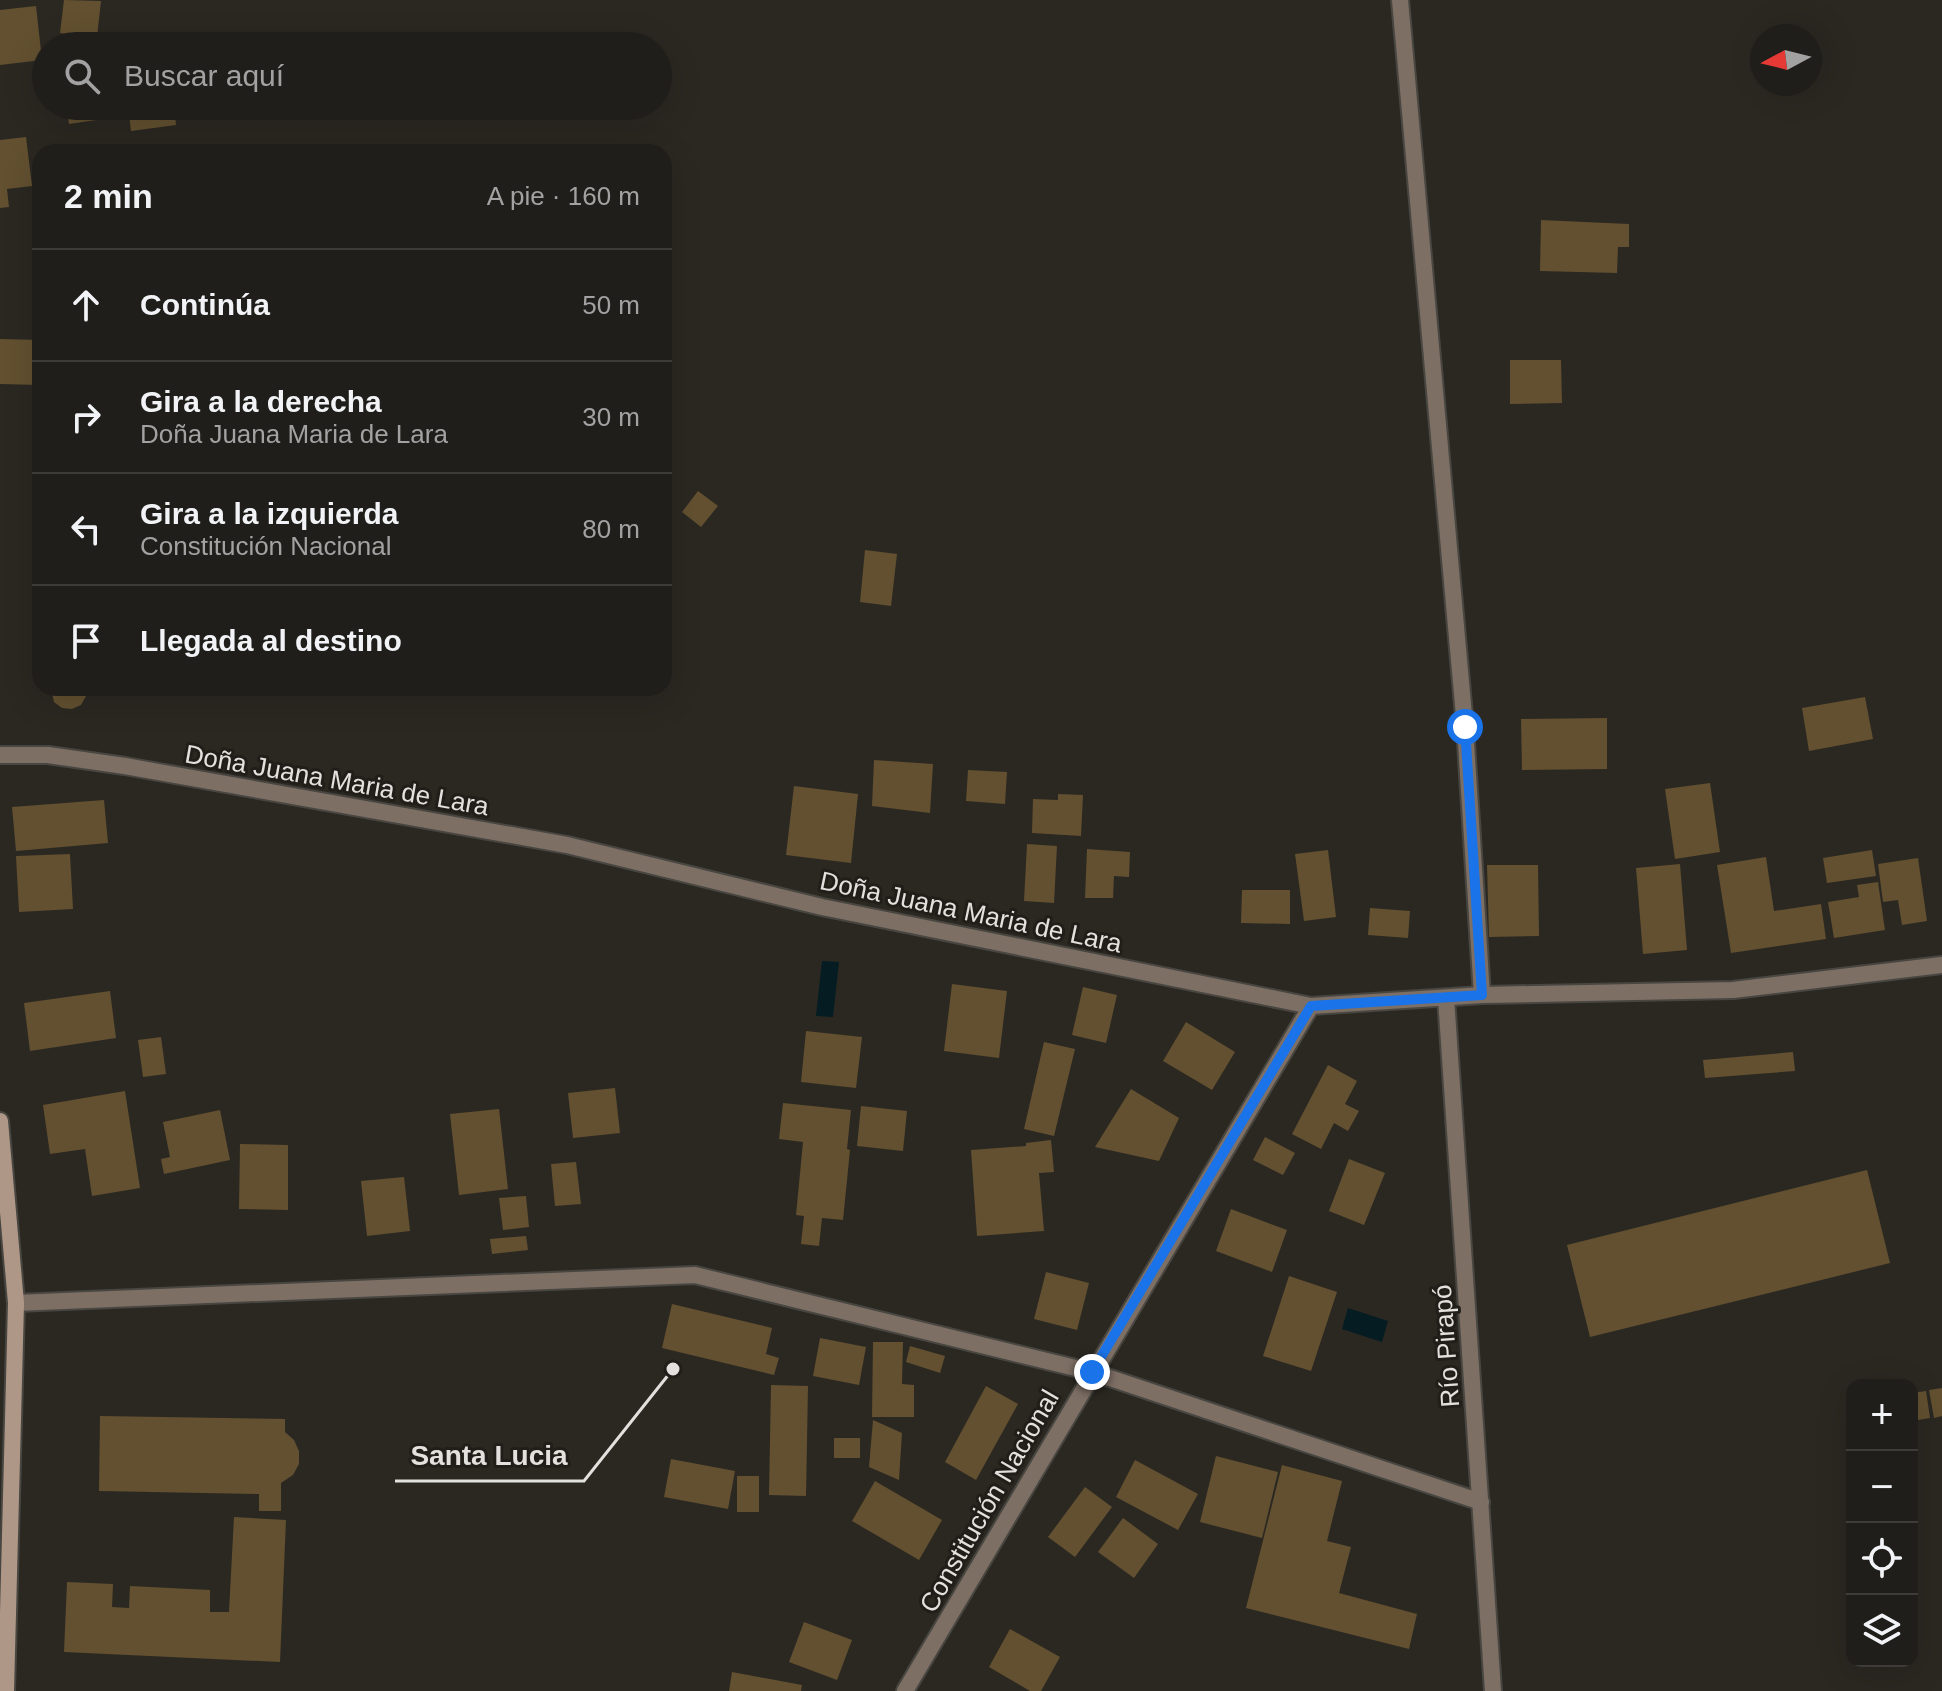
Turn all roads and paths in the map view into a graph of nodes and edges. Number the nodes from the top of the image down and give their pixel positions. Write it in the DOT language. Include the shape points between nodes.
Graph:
graph roads {
  1 [pos="1400,0"];
  2 [pos="0,755"];
  3 [pos="1942,965"];
  4 [pos="1482,995"];
  5 [pos="1446,998"];
  6 [pos="1311,1006"];
  7 [pos="0,1121"];
  8 [pos="7,1271"];
  9 [pos="16,1303"];
  10 [pos="1092,1372"];
  11 [pos="1481,1502"];
  12 [pos="6,1691"];
  13 [pos="905,1691"];
  14 [pos="1493,1691"];
  1 -- 4 [label="street" via="1465,727"];
  2 -- 6 [label="street, Doña Juana Maria de Lara" via="48,755 125,766 567,845 822,907"];
  3 -- 4 [label="street, Doña Juana Maria de Lara" via="1733,990"];
  4 -- 5 [label="street, Doña Juana Maria de Lara"];
  5 -- 6 [label="street, Doña Juana Maria de Lara"];
  5 -- 11 [label="street, Río Pirapó"];
  6 -- 10 [label="street, Constitución Nacional"];
  7 -- 8 [label="street"];
  8 -- 9 [label="street"];
  9 -- 10 [label="street" via="695,1275"];
  9 -- 12 [label="street"];
  10 -- 11 [label="street"];
  10 -- 13 [label="street, Constitución Nacional"];
  11 -- 14 [label="street, Río Pirapó"];
}
